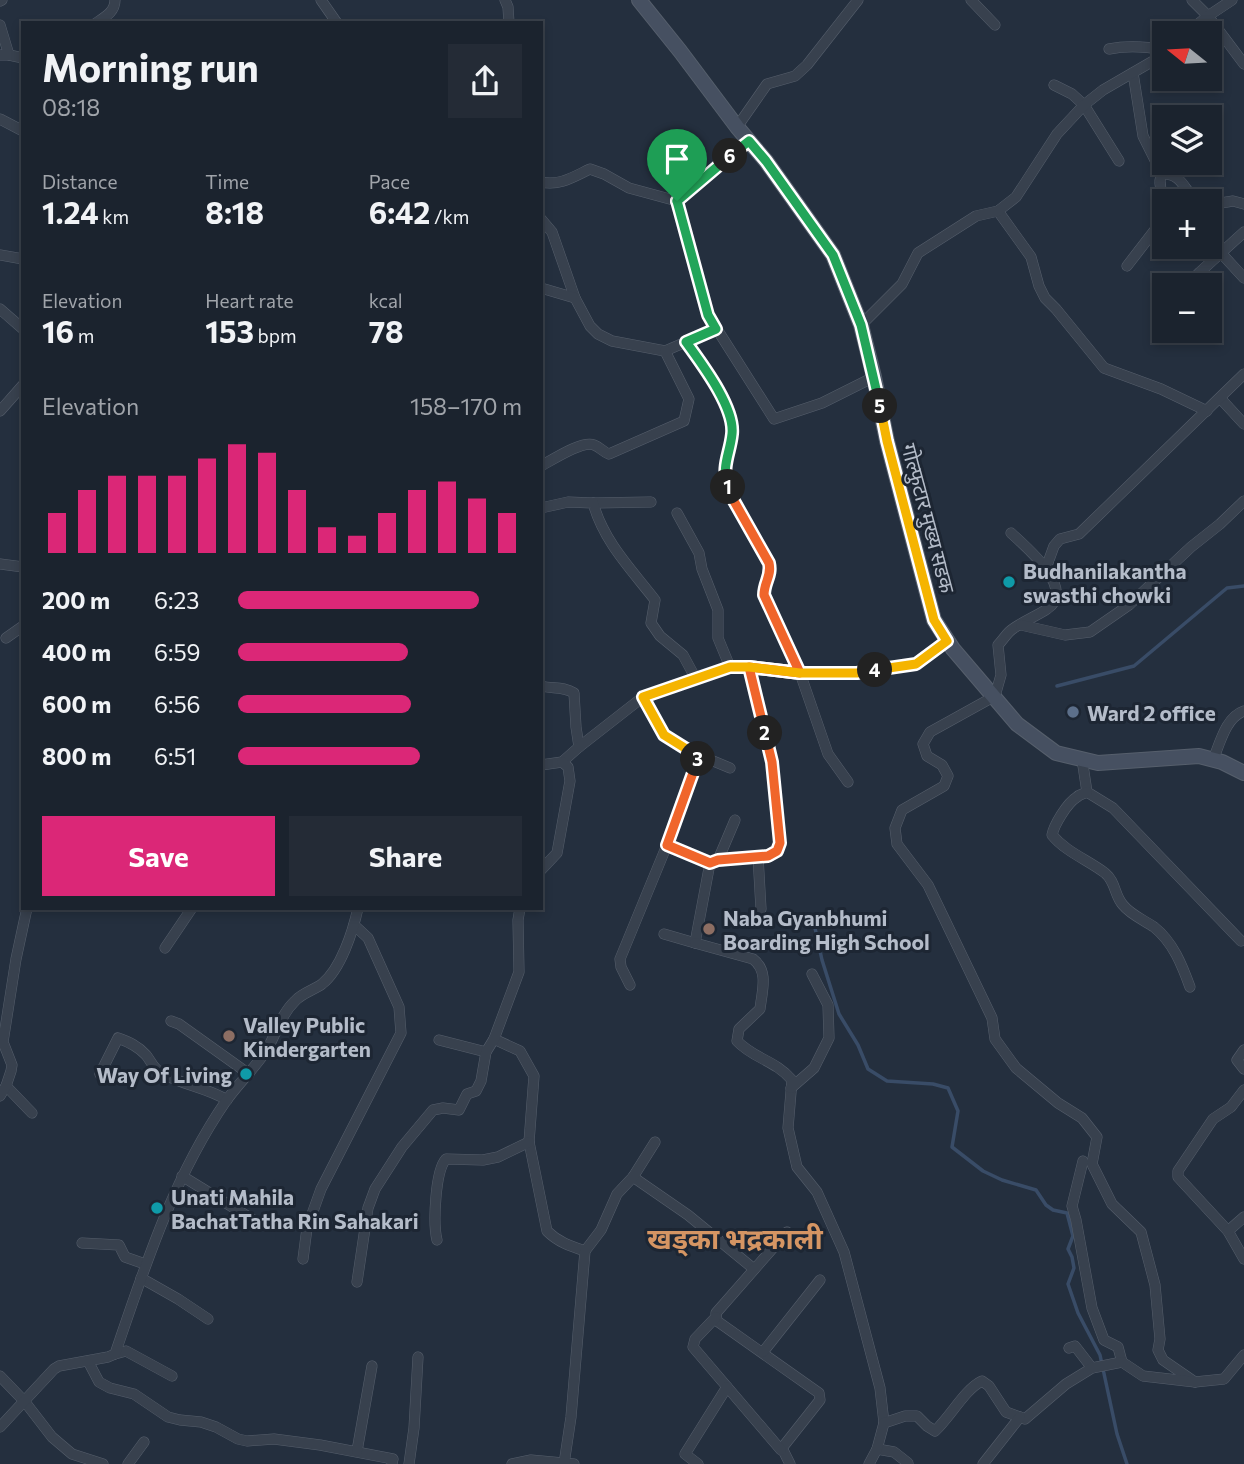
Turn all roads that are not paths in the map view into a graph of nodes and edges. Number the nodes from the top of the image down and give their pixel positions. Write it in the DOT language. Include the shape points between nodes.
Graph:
graph roads {
  1 [pos="115,0"];
  2 [pos="321,0"];
  3 [pos="505,0"];
  4 [pos="639,0"];
  5 [pos="858,0"];
  6 [pos="971,0"];
  7 [pos="1192,0"];
  8 [pos="1232,0"];
  9 [pos="1208,16"];
  10 [pos="99,21"];
  11 [pos="336,21"];
  12 [pos="509,21"];
  13 [pos="1202,21"];
  14 [pos="0,25"];
  15 [pos="995,25"];
  16 [pos="1109,49"];
  17 [pos="1152,49"];
  18 [pos="4,55"];
  19 [pos="1152,62"];
  20 [pos="1244,64"];
  21 [pos="1133,73"];
  22 [pos="1054,85"];
  23 [pos="1084,105"];
  24 [pos="0,119"];
  25 [pos="737,127"];
  26 [pos="21,130"];
  27 [pos="749,141"];
  28 [pos="1152,154"];
  29 [pos="1119,161"];
  30 [pos="1172,175"];
  31 [pos="543,182"];
  32 [pos="1185,189"];
  33 [pos="677,201"];
  34 [pos="1222,203"];
  35 [pos="1244,204"];
  36 [pos="998,211"];
  37 [pos="543,221"];
  38 [pos="1244,232"];
  39 [pos="1152,234"];
  40 [pos="1222,252"];
  41 [pos="1222,254"];
  42 [pos="0,255"];
  43 [pos="21,259"];
  44 [pos="1214,259"];
  45 [pos="1128,265"];
  46 [pos="1199,273"];
  47 [pos="1244,278"];
  48 [pos="543,289"];
  49 [pos="575,298"];
  50 [pos="0,309"];
  51 [pos="861,325"];
  52 [pos="21,326"];
  53 [pos="716,329"];
  54 [pos="686,342"];
  55 [pos="665,351"];
  56 [pos="1244,374"];
  57 [pos="874,377"];
  58 [pos="21,387"];
  59 [pos="1220,398"];
  60 [pos="0,411"];
  61 [pos="1207,411"];
  62 [pos="1244,424"];
  63 [pos="543,465"];
  64 [pos="1244,501"];
  65 [pos="651,502"];
  66 [pos="593,503"];
  67 [pos="543,508"];
  68 [pos="677,513"];
  69 [pos="1012,533"];
  70 [pos="0,564"];
  71 [pos="21,567"];
  72 [pos="1046,568"];
  73 [pos="1021,625"];
  74 [pos="21,627"];
  75 [pos="6,638"];
  76 [pos="947,641"];
  77 [pos="730,667"];
  78 [pos="749,667"];
  79 [pos="800,673"];
  80 [pos="696,679"];
  81 [pos="543,687"];
  82 [pos="995,696"];
  83 [pos="643,697"];
  84 [pos="1244,711"];
  85 [pos="579,747"];
  86 [pos="699,755"];
  87 [pos="1082,759"];
  88 [pos="1213,760"];
  89 [pos="562,762"];
  90 [pos="543,765"];
  91 [pos="730,768"];
  92 [pos="1244,773"];
  93 [pos="848,782"];
  94 [pos="1087,792"];
  95 [pos="735,820"];
  96 [pos="667,845"];
  97 [pos="758,856"];
  98 [pos="714,862"];
  99 [pos="543,868"];
  100 [pos="761,909"];
  101 [pos="27,910"];
  102 [pos="191,910"];
  103 [pos="358,910"];
  104 [pos="520,910"];
  105 [pos="354,925"];
  106 [pos="664,934"];
  107 [pos="1241,942"];
  108 [pos="695,943"];
  109 [pos="165,948"];
  110 [pos="811,974"];
  111 [pos="629,985"];
  112 [pos="1190,987"];
  113 [pos="171,1021"];
  114 [pos="494,1039"];
  115 [pos="439,1040"];
  116 [pos="1244,1050"];
  117 [pos="486,1052"];
  118 [pos="1244,1069"];
  119 [pos="100,1074"];
  120 [pos="249,1074"];
  121 [pos="791,1088"];
  122 [pos="1244,1090"];
  123 [pos="3,1091"];
  124 [pos="227,1100"];
  125 [pos="33,1113"];
  126 [pos="529,1142"];
  127 [pos="655,1142"];
  128 [pos="1083,1161"];
  129 [pos="182,1176"];
  130 [pos="633,1177"];
  131 [pos="1244,1217"];
  132 [pos="252,1219"];
  133 [pos="1228,1231"];
  134 [pos="787,1232"];
  135 [pos="437,1240"];
  136 [pos="82,1243"];
  137 [pos="585,1251"];
  138 [pos="303,1259"];
  139 [pos="1244,1259"];
  140 [pos="145,1264"];
  141 [pos="754,1269"];
  142 [pos="141,1278"];
  143 [pos="820,1280"];
  144 [pos="357,1282"];
  145 [pos="716,1317"];
  146 [pos="208,1319"];
  147 [pos="1069,1348"];
  148 [pos="763,1352"];
  149 [pos="116,1354"];
  150 [pos="1244,1354"];
  151 [pos="418,1357"];
  152 [pos="88,1361"];
  153 [pos="1122,1362"];
  154 [pos="372,1366"];
  155 [pos="1094,1367"];
  156 [pos="1232,1370"];
  157 [pos="1244,1375"];
  158 [pos="0,1376"];
  159 [pos="172,1376"];
  160 [pos="1195,1382"];
  161 [pos="727,1387"];
  162 [pos="24,1402"];
  163 [pos="1020,1418"];
  164 [pos="884,1423"];
  165 [pos="0,1427"];
  166 [pos="144,1442"];
  167 [pos="877,1449"];
  168 [pos="781,1450"];
  169 [pos="358,1451"];
  170 [pos="392,1462"];
  171 [pos="103,1464"];
  172 [pos="128,1464"];
  173 [pos="407,1464"];
  174 [pos="512,1464"];
  175 [pos="567,1464"];
  176 [pos="698,1464"];
  177 [pos="790,1464"];
  178 [pos="869,1464"];
  179 [pos="909,1464"];
  180 [pos="983,1464"];
  1 -- 10 [label="street" via="109,14"];
  2 -- 11 [label="street"];
  3 -- 12 [label="street"];
  4 -- 25 [label="main road, गोल्फुटार मुख्य सडक"];
  5 -- 25 [label="street" via="807,65 795,76 767,84"];
  6 -- 15 [label="street"];
  7 -- 9 [label="street"];
  8 -- 9 [label="street"];
  9 -- 13 [label="street"];
  9 -- 20 [label="street"];
  14 -- 18 [label="street"];
  16 -- 17 [label="street"];
  19 -- 21 [label="street"];
  21 -- 23 [label="street"];
  21 -- 28 [label="street" via="1143,136"];
  22 -- 23 [label="street"];
  23 -- 29 [label="street"];
  23 -- 36 [label="street" via="1057,134 1016,197"];
  24 -- 26 [label="street"];
  25 -- 27 [label="main road, गोल्फुटार मुख्य सडक"];
  27 -- 33 [label="street"];
  27 -- 51 [label="main road, गोल्फुटार मुख्य सडक" via="833,255"];
  30 -- 32 [label="street"];
  31 -- 33 [label="street" via="564,182 590,169 629,188"];
  33 -- 53 [label="street" via="708,315"];
  34 -- 35 [label="street"];
  36 -- 51 [label="street" via="976,216 918,253 902,284"];
  36 -- 61 [label="street" via="1031,257 1045,298 1104,368"];
  37 -- 49 [label="street" via="552,232"];
  38 -- 40 [label="street"];
  39 -- 45 [label="street"];
  41 -- 47 [label="street"];
  42 -- 43 [label="street"];
  44 -- 46 [label="street"];
  48 -- 49 [label="street"];
  49 -- 55 [label="street" via="598,334"];
  50 -- 52 [label="street"];
  51 -- 57 [label="main road, गोल्फुटार मुख्य सडक"];
  53 -- 54 [label="street"];
  53 -- 57 [label="street" via="774,419 822,403"];
  54 -- 55 [label="street"];
  54 -- 79 [label="street" via="729,415 733,432 725,476 730,494 769,563 764,595"];
  55 -- 63 [label="street" via="689,399 684,421 609,454 585,443"];
  56 -- 59 [label="street"];
  57 -- 76 [label="main road, गोल्फुटार मुख्य सडक" via="934,620"];
  58 -- 60 [label="street"];
  59 -- 61 [label="street"];
  59 -- 62 [label="street"];
  61 -- 72 [label="street" via="1079,534 1060,539"];
  64 -- 73 [label="street" via="1129,605 1090,632 1065,635"];
  65 -- 66 [label="street"];
  66 -- 67 [label="street"];
  66 -- 80 [label="street" via="598,522 619,556 655,600 651,624 683,655"];
  68 -- 77 [label="street" via="699,553 718,610 718,638"];
  69 -- 72 [label="street"];
  70 -- 71 [label="street"];
  72 -- 73 [label="street" via="1056,584 1051,607"];
  73 -- 82 [label="street" via="1010,630 999,645 1001,675"];
  74 -- 75 [label="street"];
  76 -- 79 [label="street" via="916,664 857,673"];
  76 -- 82 [label="main road, गोल्फुटार मुख्य सडक"];
  77 -- 78 [label="street"];
  77 -- 80 [label="street"];
  78 -- 79 [label="street"];
  78 -- 97 [label="street" via="772,762 780,843 777,851"];
  79 -- 93 [label="street" via="828,754"];
  80 -- 83 [label="street"];
  81 -- 85 [label="street" via="566,688 574,694"];
  82 -- 87 [label="main road, गोल्फुटार मुख्य सडक" via="1017,724 1056,753"];
  82 -- 160 [label="street" via="930,732 923,744 927,756 942,765 948,776 944,786 902,810 895,828 897,844 928,885 992,1018 995,1039 1016,1068 1082,1118 1097,1138 1092,1164 1112,1204 1141,1233 1155,1284 1158,1350 1163,1360"];
  83 -- 85 [label="street"];
  83 -- 86 [label="street" via="664,735"];
  84 -- 88 [label="street" via="1235,714"];
  85 -- 89 [label="street"];
  86 -- 91 [label="street"];
  86 -- 96 [label="street"];
  87 -- 88 [label="main road, गोल्फुटार मुख्य सडक" via="1098,763"];
  87 -- 94 [label="street"];
  88 -- 92 [label="main road, गोल्फुटार मुख्य सडक"];
  89 -- 90 [label="street"];
  89 -- 99 [label="street" via="568,766 570,781 562,826 557,853"];
  94 -- 107 [label="street" via="1113,808"];
  94 -- 112 [label="street" via="1068,806 1052,835 1107,875 1124,907 1157,929 1177,954"];
  95 -- 98 [label="street"];
  96 -- 98 [label="street"];
  96 -- 111 [label="street" via="620,960"];
  97 -- 98 [label="street"];
  97 -- 100 [label="street"];
  98 -- 108 [label="street"];
  101 -- 123 [label="street" via="5,1030 4,1048 12,1065"];
  102 -- 109 [label="street"];
  103 -- 105 [label="street"];
  104 -- 114 [label="street" via="519,972"];
  105 -- 120 [label="street" via="336,968 320,985 295,1000"];
  105 -- 138 [label="street" via="368,938 399,1007 401,1033 321,1189 307,1228"];
  106 -- 108 [label="street"];
  108 -- 121 [label="street" via="760,964 764,973 760,1009 739,1029 737,1041 782,1069 792,1080"];
  110 -- 121 [label="street" via="828,1004 829,1038 814,1068"];
  113 -- 120 [label="street"];
  114 -- 117 [label="street"];
  114 -- 126 [label="street" via="520,1051 534,1076"];
  115 -- 117 [label="street"];
  116 -- 118 [label="street" via="1237,1060"];
  117 -- 144 [label="street" via="476,1091 467,1094 459,1110 433,1110 375,1189"];
  119 -- 124 [label="street" via="118,1038 136,1045 156,1070"];
  120 -- 124 [label="street"];
  121 -- 164 [label="street" via="788,1128 797,1167 817,1192 844,1252 880,1388"];
  122 -- 133 [label="street" via="1231,1107 1213,1119 1178,1171 1184,1185"];
  123 -- 125 [label="street"];
  124 -- 129 [label="street"];
  126 -- 135 [label="street" via="498,1157 443,1162 434,1227"];
  126 -- 137 [label="street" via="547,1231 564,1244"];
  127 -- 130 [label="street"];
  128 -- 153 [label="street" via="1072,1206 1092,1308 1104,1340 1118,1347"];
  129 -- 132 [label="street"];
  129 -- 140 [label="street"];
  130 -- 137 [label="street" via="617,1194 601,1230"];
  130 -- 141 [label="street"];
  131 -- 133 [label="street"];
  133 -- 139 [label="street"];
  134 -- 141 [label="street"];
  136 -- 140 [label="street" via="119,1245 125,1257"];
  137 -- 175 [label="street"];
  140 -- 142 [label="street"];
  141 -- 145 [label="street"];
  142 -- 146 [label="street"];
  142 -- 149 [label="street"];
  143 -- 148 [label="street"];
  145 -- 148 [label="street"];
  145 -- 161 [label="street" via="693,1347"];
  147 -- 155 [label="street" via="1075,1346"];
  148 -- 168 [label="street" via="821,1397"];
  149 -- 152 [label="street"];
  149 -- 159 [label="street" via="126,1352"];
  150 -- 156 [label="street"];
  151 -- 173 [label="street"];
  152 -- 162 [label="street" via="54,1369"];
  152 -- 169 [label="street" via="99,1382 134,1394 168,1417 201,1422 247,1441 274,1439"];
  153 -- 155 [label="street"];
  153 -- 160 [label="street" via="1143,1376"];
  154 -- 169 [label="street"];
  155 -- 163 [label="street" via="1025,1419"];
  156 -- 157 [label="street"];
  156 -- 160 [label="street" via="1224,1379"];
  158 -- 162 [label="street"];
  161 -- 168 [label="street"];
  161 -- 176 [label="street" via="685,1454"];
  162 -- 165 [label="street"];
  162 -- 171 [label="street" via="67,1451"];
  163 -- 164 [label="street" via="1006,1412 982,1381 973,1385 935,1431 917,1416"];
  163 -- 180 [label="street"];
  164 -- 167 [label="street"];
  166 -- 172 [label="street"];
  167 -- 178 [label="street"];
  167 -- 179 [label="street" via="894,1452"];
  168 -- 177 [label="street"];
  169 -- 170 [label="street"];
  170 -- 173 [label="street"];
  174 -- 175 [label="street" via="531,1460"];
}
